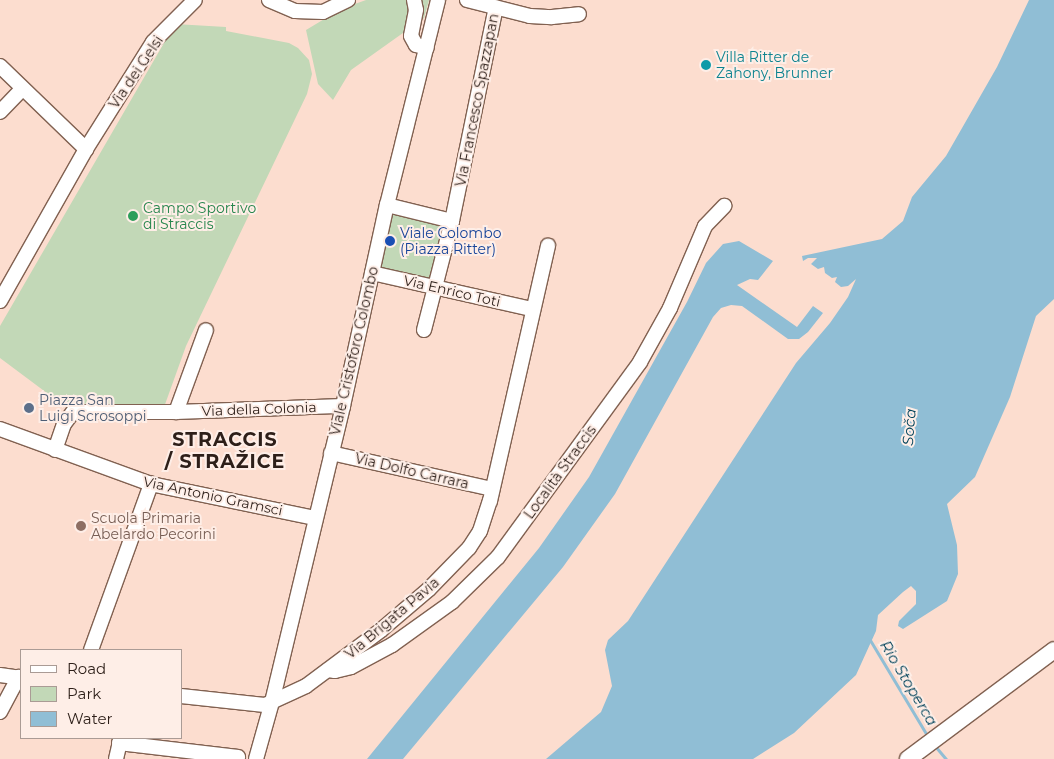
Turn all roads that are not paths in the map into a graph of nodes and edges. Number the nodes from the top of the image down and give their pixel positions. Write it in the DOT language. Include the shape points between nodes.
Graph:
graph roads {
  1 [pos="195,0"];
  2 [pos="269,0"];
  3 [pos="348,0"];
  4 [pos="414,0"];
  5 [pos="438,0"];
  6 [pos="467,0"];
  7 [pos="496,7"];
  8 [pos="578,14"];
  9 [pos="427,48"];
  10 [pos="0,66"];
  11 [pos="22,90"];
  12 [pos="0,112"];
  13 [pos="86,150"];
  14 [pos="387,205"];
  15 [pos="724,206"];
  16 [pos="452,221"];
  17 [pos="548,245"];
  18 [pos="372,273"];
  19 [pos="435,287"];
  20 [pos="0,301"];
  21 [pos="532,309"];
  22 [pos="206,330"];
  23 [pos="424,330"];
  24 [pos="343,406"];
  25 [pos="176,412"];
  26 [pos="0,429"];
  27 [pos="55,450"];
  28 [pos="331,453"];
  29 [pos="151,484"];
  30 [pos="492,489"];
  31 [pos="315,518"];
  32 [pos="91,649"];
  33 [pos="1054,650"];
  34 [pos="327,670"];
  35 [pos="0,675"];
  36 [pos="20,678"];
  37 [pos="182,696"];
  38 [pos="272,702"];
  39 [pos="0,712"];
  40 [pos="120,740"];
  41 [pos="238,757"];
  42 [pos="116,759"];
  43 [pos="256,759"];
  44 [pos="908,759"];
  1 -- 13 [label="street, Via dei Gelsi" via="153,42"];
  2 -- 3 [label="street" via="295,11 323,12"];
  4 -- 9 [label="street" via="416,10 411,36 416,45"];
  5 -- 9 [label="street, Viale Cristoforo Colombo"];
  6 -- 7 [label="street, Via Francesco Spazzapan"];
  7 -- 8 [label="street" via="530,16"];
  7 -- 16 [label="street, Via Francesco Spazzapan"];
  9 -- 14 [label="street, Viale Cristoforo Colombo"];
  10 -- 11 [label="street"];
  11 -- 12 [label="street"];
  11 -- 13 [label="street"];
  13 -- 20 [label="street, Via dei Gelsi"];
  14 -- 16 [label="street"];
  14 -- 18 [label="street, Viale Cristoforo Colombo"];
  15 -- 34 [label="street, Località Straccis" via="705,226 663,322 640,362 498,557 452,602 392,645 351,667"];
  16 -- 19 [label="street, Via Francesco Spazzapan"];
  17 -- 21 [label="street, Via Brigata Pavia"];
  18 -- 19 [label="street, Via Enrico Toti"];
  18 -- 24 [label="street, Viale Cristoforo Colombo"];
  19 -- 21 [label="street, Via Enrico Toti"];
  19 -- 23 [label="street, Via Francesco Spazzapan"];
  21 -- 30 [label="street, Via Brigata Pavia"];
  22 -- 25 [label="street, Via della Colonia"];
  24 -- 25 [label="street, Via della Colonia"];
  24 -- 28 [label="street, Viale Cristoforo Colombo"];
  25 -- 27 [label="street, Via della Colonia" via="73,412 64,424"];
  26 -- 27 [label="street"];
  27 -- 29 [label="street, Via Antonio Gramsci"];
  28 -- 30 [label="street, Via Dolfo Carrara"];
  28 -- 31 [label="street, Viale Cristoforo Colombo"];
  29 -- 31 [label="street, Via Antonio Gramsci"];
  29 -- 32 [label="street"];
  30 -- 34 [label="street, Via Brigata Pavia" via="486,516 469,548 429,589"];
  31 -- 38 [label="street, Viale Cristoforo Colombo"];
  33 -- 44 [label="main road"];
  34 -- 38 [label="street, Via Brigata Pavia" via="306,686"];
  35 -- 36 [label="street"];
  36 -- 39 [label="street"];
  37 -- 38 [label="street, Via Brigata Pavia" via="265,705"];
  38 -- 43 [label="street, Viale Cristoforo Colombo"];
  40 -- 41 [label="street"];
  40 -- 42 [label="street"];
}
